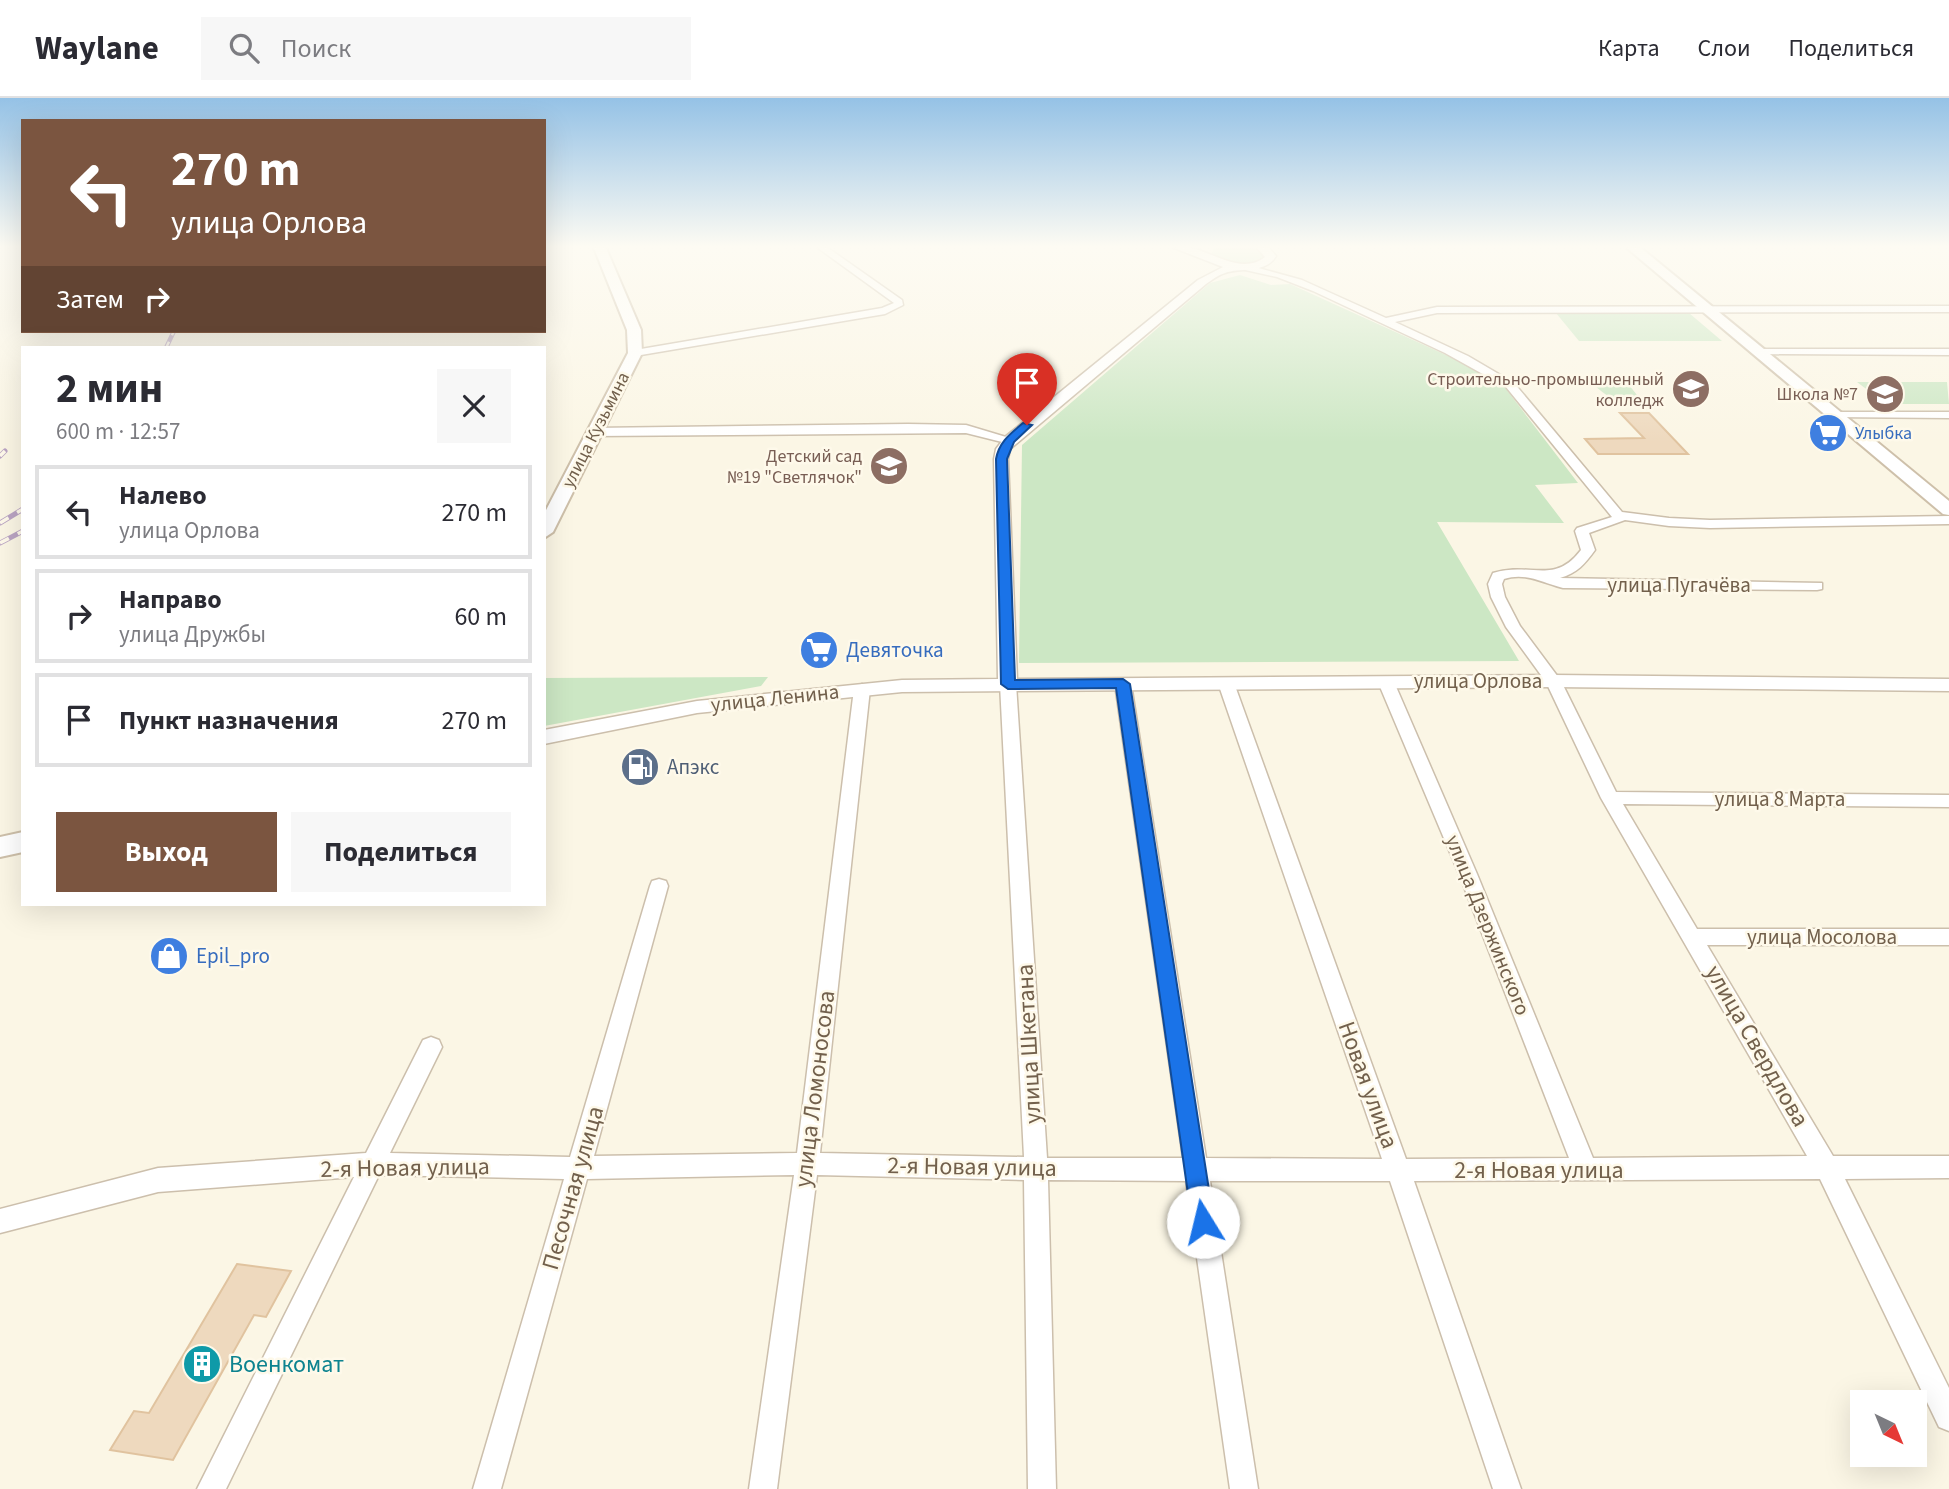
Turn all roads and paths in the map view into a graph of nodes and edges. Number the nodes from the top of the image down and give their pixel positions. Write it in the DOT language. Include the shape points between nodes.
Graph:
graph roads {
  1 [pos="627,313"];
  2 [pos="879,313"];
  3 [pos="1166,313"];
  4 [pos="1367,313"];
  5 [pos="1423,313"];
  6 [pos="1712,313"];
  7 [pos="1385,321"];
  8 [pos="635,352"];
  9 [pos="1759,352"];
  10 [pos="1949,352"];
  11 [pos="1835,415"];
  12 [pos="1949,415"];
  13 [pos="594,432"];
  14 [pos="1010,440"];
  15 [pos="1949,510"];
  16 [pos="1618,516"];
  17 [pos="1949,520"];
  18 [pos="546,528"];
  19 [pos="1542,577"];
  20 [pos="1816,586"];
  21 [pos="1553,681"];
  22 [pos="1386,682"];
  23 [pos="1226,683"];
  24 [pos="1008,684"];
  25 [pos="1123,684"];
  26 [pos="1949,685"];
  27 [pos="862,688"];
  28 [pos="546,737"];
  29 [pos="1610,798"];
  30 [pos="1949,801"];
  31 [pos="21,842"];
  32 [pos="0,846"];
  33 [pos="659,886"];
  34 [pos="1694,937"];
  35 [pos="1949,937"];
  36 [pos="431,1047"];
  37 [pos="374,1164"];
  38 [pos="807,1164"];
  39 [pos="1949,1167"];
  40 [pos="579,1168"];
  41 [pos="1827,1168"];
  42 [pos="1036,1169"];
  43 [pos="1194,1169"];
  44 [pos="1398,1170"];
  45 [pos="1586,1170"];
  46 [pos="0,1221"];
  47 [pos="1949,1417"];
  48 [pos="211,1489"];
  49 [pos="486,1489"];
  50 [pos="762,1489"];
  51 [pos="1042,1489"];
  52 [pos="1244,1489"];
  53 [pos="1507,1489"];
  1 -- 8 [label="main road, улица Кузьмина"];
  2 -- 8 [label="street"];
  3 -- 14 [label="street"];
  4 -- 7 [label="street"];
  5 -- 7 [label="street"];
  6 -- 9 [label="main road"];
  7 -- 16 [label="street" via="1510,385"];
  8 -- 13 [label="main road, улица Кузьмина"];
  9 -- 10 [label="street"];
  9 -- 11 [label="main road"];
  11 -- 12 [label="street"];
  11 -- 15 [label="main road"];
  13 -- 14 [label="street" via="965,429"];
  13 -- 18 [label="main road, улица Кузьмина"];
  14 -- 24 [label="street" via="1001,459"];
  16 -- 17 [label="street" via="1676,523"];
  16 -- 19 [label="street, улица Пугачёва" via="1614,522 1582,531 1588,550 1576,565"];
  19 -- 20 [label="street, улица Пугачёва" via="1563,584"];
  19 -- 21 [label="street, улица Пугачёва" via="1506,572 1495,584 1513,627"];
  21 -- 22 [label="street, улица Орлова"];
  21 -- 26 [label="street, улица Орлова"];
  21 -- 29 [label="street, улица Свердлова"];
  22 -- 23 [label="street, улица Орлова"];
  22 -- 45 [label="street, улица Дзержинского"];
  23 -- 25 [label="street, улица Орлова"];
  23 -- 44 [label="street, Новая улица"];
  24 -- 25 [label="street, улица Орлова"];
  24 -- 27 [label="street, улица Ленина"];
  24 -- 42 [label="street, улица Шкетана"];
  25 -- 43 [label="street"];
  27 -- 28 [label="street, улица Ленина" via="697,707"];
  27 -- 38 [label="street, улица Ломоносова"];
  29 -- 30 [label="street, улица 8 Марта"];
  29 -- 34 [label="street, улица Свердлова"];
  31 -- 32 [label="main road"];
  33 -- 40 [label="street, Песочная улица"];
  34 -- 35 [label="street, улица Мосолова"];
  34 -- 41 [label="street, улица Свердлова"];
  36 -- 37 [label="street"];
  37 -- 40 [label="street, 2-я Новая улица"];
  37 -- 46 [label="street, 2-я Новая улица" via="158,1180"];
  37 -- 48 [label="street"];
  38 -- 40 [label="street, 2-я Новая улица"];
  38 -- 42 [label="street, 2-я Новая улица"];
  38 -- 50 [label="street, улица Ломоносова"];
  39 -- 41 [label="street, 2-я Новая улица"];
  40 -- 49 [label="street, Песочная улица"];
  41 -- 45 [label="street, 2-я Новая улица"];
  41 -- 47 [label="street, улица Свердлова"];
  42 -- 43 [label="street, 2-я Новая улица"];
  42 -- 51 [label="street, улица Шкетана"];
  43 -- 44 [label="street, 2-я Новая улица"];
  43 -- 52 [label="street"];
  44 -- 45 [label="street, 2-я Новая улица"];
  44 -- 53 [label="street, Новая улица"];
}
